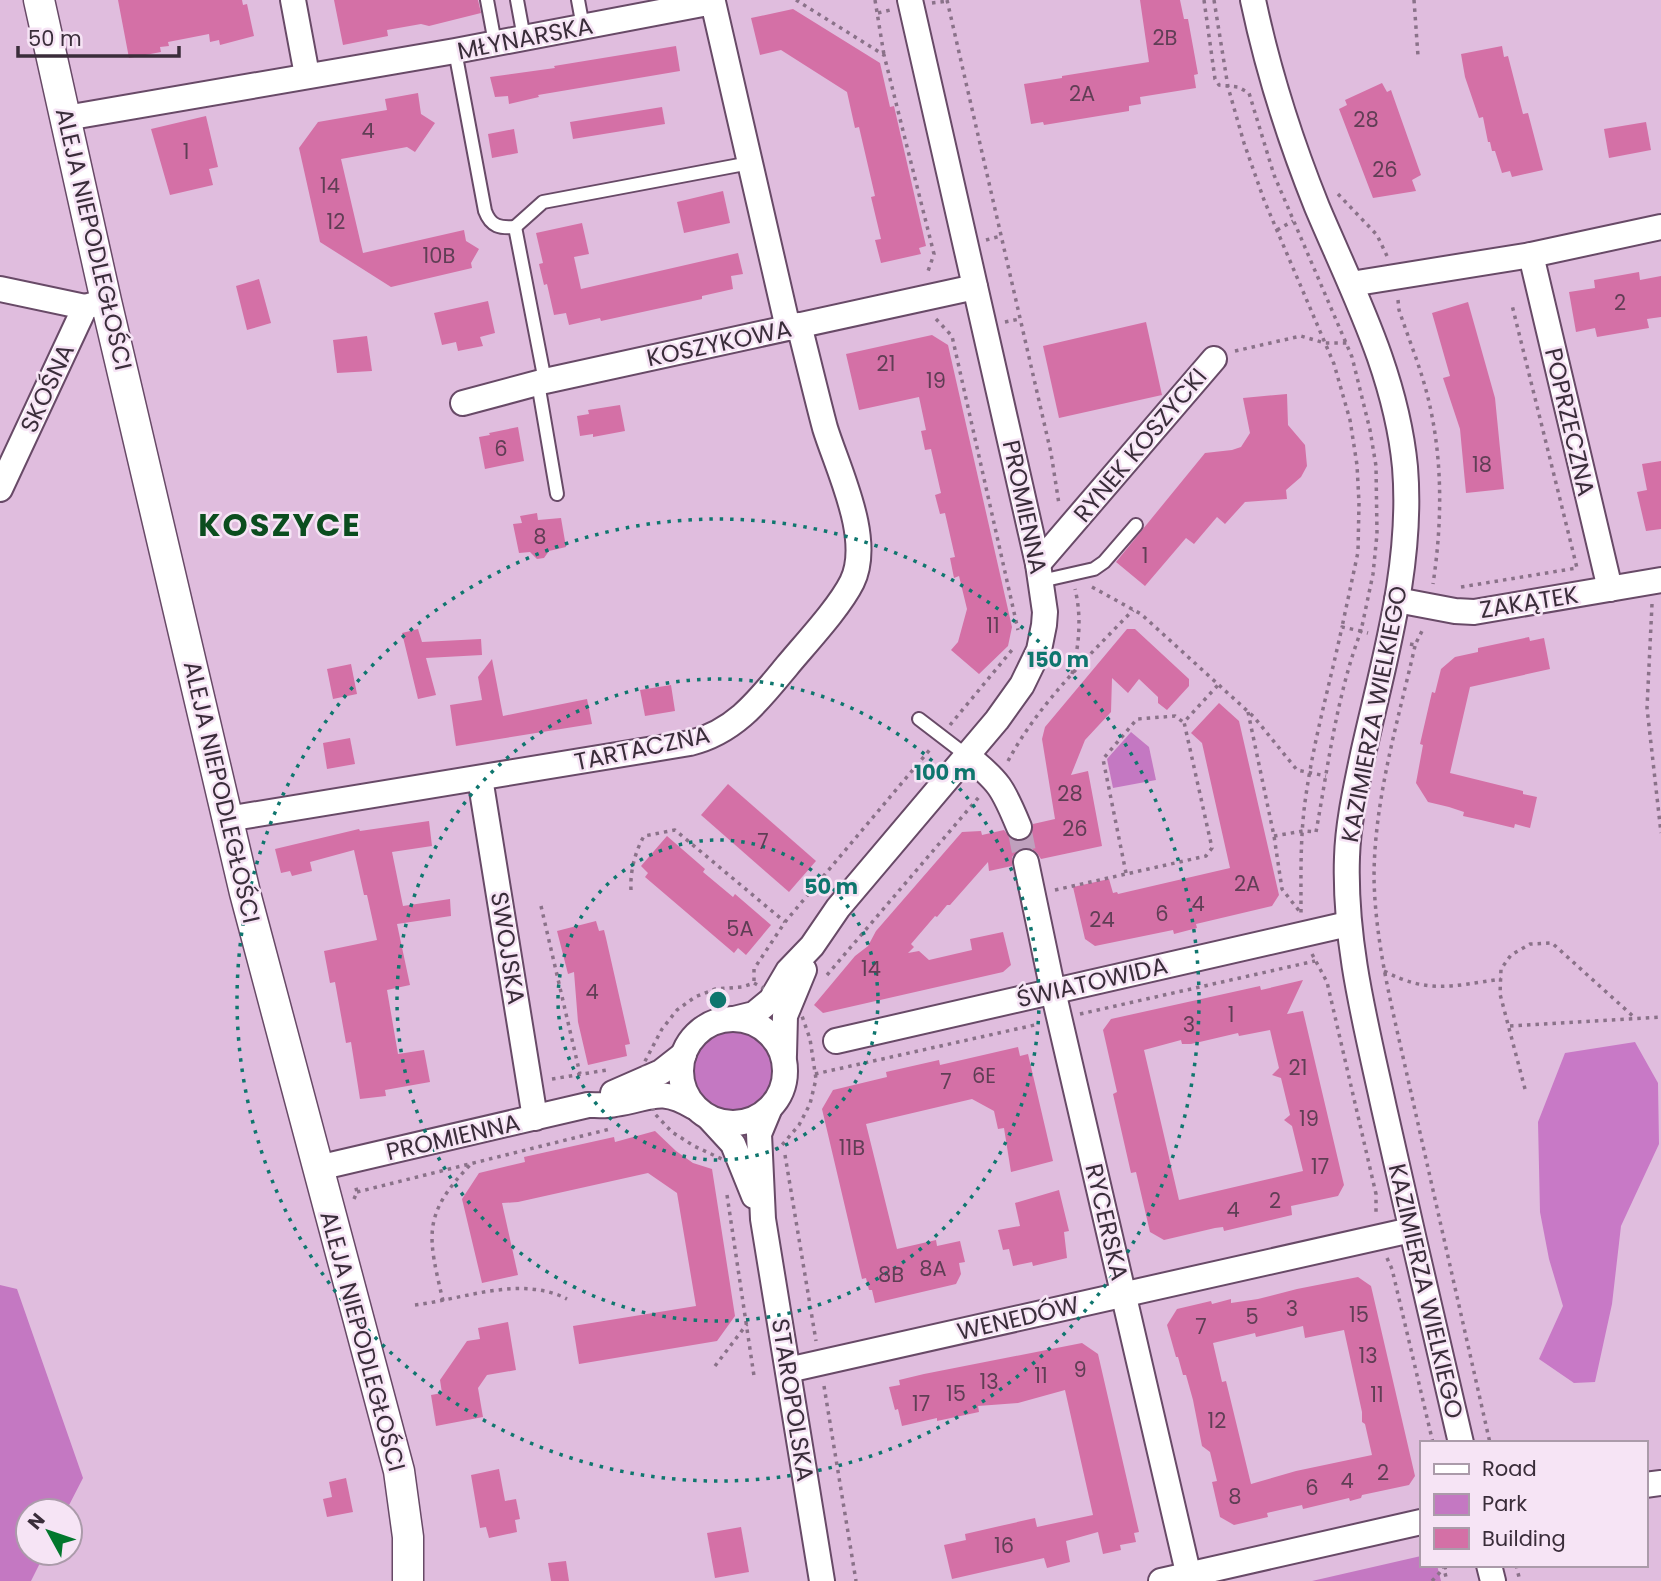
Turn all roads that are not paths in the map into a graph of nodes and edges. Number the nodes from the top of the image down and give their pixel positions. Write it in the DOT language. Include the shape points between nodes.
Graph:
graph roads {
  1 [pos="38,0"];
  2 [pos="293,0"];
  3 [pos="487,0"];
  4 [pos="517,0"];
  5 [pos="578,0"];
  6 [pos="910,0"];
  7 [pos="1253,0"];
  8 [pos="633,8"];
  9 [pos="583,27"];
  10 [pos="524,38"];
  11 [pos="495,43"];
  12 [pos="455,51"];
  13 [pos="307,75"];
  14 [pos="65,118"];
  15 [pos="750,163"];
  16 [pos="1661,227"];
  17 [pos="516,228"];
  18 [pos="1531,255"];
  19 [pos="1351,284"];
  20 [pos="975,287"];
  21 [pos="0,289"];
  22 [pos="96,304"];
  23 [pos="794,327"];
  24 [pos="1213,359"];
  25 [pos="541,382"];
  26 [pos="463,403"];
  27 [pos="0,489"];
  28 [pos="557,494"];
  29 [pos="1136,525"];
  30 [pos="1040,573"];
  31 [pos="1657,581"];
  32 [pos="1610,589"];
  33 [pos="1397,600"];
  34 [pos="919,719"];
  35 [pos="966,755"];
  36 [pos="480,778"];
  37 [pos="227,819"];
  38 [pos="1019,827"];
  39 [pos="1026,862"];
  40 [pos="1348,923"];
  41 [pos="1053,991"];
  42 [pos="784,1000"];
  43 [pos="734,1019"];
  44 [pos="836,1041"];
  45 [pos="684,1054"];
  46 [pos="784,1058"];
  47 [pos="650,1103"];
  48 [pos="769,1110"];
  49 [pos="702,1113"];
  50 [pos="535,1118"];
  51 [pos="736,1160"];
  52 [pos="318,1168"];
  53 [pos="1411,1230"];
  54 [pos="1124,1295"];
  55 [pos="788,1370"];
  56 [pos="1461,1441"];
  57 [pos="1420,1522"];
  58 [pos="1189,1578"];
  59 [pos="408,1581"];
  60 [pos="822,1581"];
  61 [pos="1161,1581"];
  1 -- 14 [label="street, ALEJA NIEPODLEGŁOŚCI"];
  2 -- 13 [label="street"];
  3 -- 11 [label="lane"];
  4 -- 10 [label="lane"];
  5 -- 9 [label="lane"];
  6 -- 20 [label="street, PROMIENNA"];
  7 -- 19 [label="street, KAZIMIERZA WIELKIEGO" via="1288,129"];
  8 -- 9 [label="street, MŁYNARSKA"];
  8 -- 15 [label="street, MŁYNARSKA" via="713,2"];
  9 -- 10 [label="street, MŁYNARSKA"];
  10 -- 11 [label="street, MŁYNARSKA"];
  11 -- 12 [label="street, MŁYNARSKA"];
  12 -- 13 [label="street, MŁYNARSKA"];
  12 -- 17 [label="lane" via="485,211 495,226"];
  13 -- 14 [label="street, MŁYNARSKA"];
  14 -- 22 [label="street, ALEJA NIEPODLEGŁOŚCI"];
  15 -- 17 [label="lane" via="543,202"];
  15 -- 23 [label="street, MŁYNARSKA"];
  16 -- 18 [label="street"];
  17 -- 25 [label="lane"];
  18 -- 19 [label="street"];
  18 -- 32 [label="street, POPRZECZNA"];
  19 -- 33 [label="street, KAZIMIERZA WIELKIEGO" via="1385,371 1405,465 1405,545"];
  20 -- 23 [label="street, KOSZYKOWA"];
  20 -- 30 [label="street, PROMIENNA"];
  21 -- 22 [label="street"];
  22 -- 27 [label="street, SKOŚNA"];
  22 -- 37 [label="street, ALEJA NIEPODLEGŁOŚCI"];
  23 -- 25 [label="street, KOSZYKOWA"];
  23 -- 36 [label="street, TARTACZNA" via="851,503 857,561 853,581 751,710 716,734 690,743"];
  24 -- 30 [label="street, RYNEK KOSZYCKI" via="1060,539"];
  25 -- 26 [label="street, KOSZYKOWA"];
  25 -- 28 [label="lane"];
  29 -- 30 [label="lane" via="1090,571"];
  30 -- 35 [label="street, PROMIENNA" via="1044,625 1035,662"];
  31 -- 32 [label="street, ZAKĄTEK"];
  32 -- 33 [label="street, ZAKĄTEK" via="1474,612"];
  33 -- 40 [label="street, KAZIMIERZA WIELKIEGO" via="1349,833"];
  34 -- 35 [label="lane"];
  35 -- 38 [label="street" via="996,779"];
  35 -- 42 [label="street, PROMIENNA" via="788,971"];
  36 -- 37 [label="street, TARTACZNA"];
  36 -- 50 [label="street, SWOJSKA"];
  37 -- 52 [label="street, ALEJA NIEPODLEGŁOŚCI"];
  39 -- 41 [label="street, RYCERSKA"];
  40 -- 41 [label="street, ŚWIATOWIDA" via="1303,923"];
  40 -- 53 [label="street, KAZIMIERZA WIELKIEGO" via="1355,975"];
  41 -- 44 [label="street, ŚWIATOWIDA"];
  41 -- 54 [label="street, RYCERSKA"];
  42 -- 43 [label="street, PROMIENNA"];
  42 -- 46 [label="street, PROMIENNA"];
  43 -- 45 [label="street" via="704,1028"];
  43 -- 46 [label="street" via="765,1030"];
  45 -- 47 [label="street, PROMIENNA" via="662,1072"];
  45 -- 49 [label="street" via="682,1082"];
  46 -- 48 [label="street" via="783,1086"];
  47 -- 49 [label="street" via="661,1094 673,1096"];
  47 -- 50 [label="street, PROMIENNA" via="588,1105"];
  48 -- 49 [label="street" via="751,1121 730,1124"];
  48 -- 51 [label="street" via="759,1134"];
  49 -- 51 [label="street, STAROPOLSKA" via="727,1135"];
  50 -- 52 [label="street, PROMIENNA"];
  51 -- 55 [label="street, STAROPOLSKA" via="763,1219"];
  52 -- 59 [label="street, ALEJA NIEPODLEGŁOŚCI" via="398,1471 407,1526"];
  53 -- 54 [label="street, WENEDÓW"];
  53 -- 56 [label="street, KAZIMIERZA WIELKIEGO"];
  54 -- 55 [label="street, WENEDÓW"];
  54 -- 58 [label="street, RYCERSKA"];
  55 -- 60 [label="street, STAROPOLSKA"];
  57 -- 58 [label="street"];
  58 -- 61 [label="street"];
}
